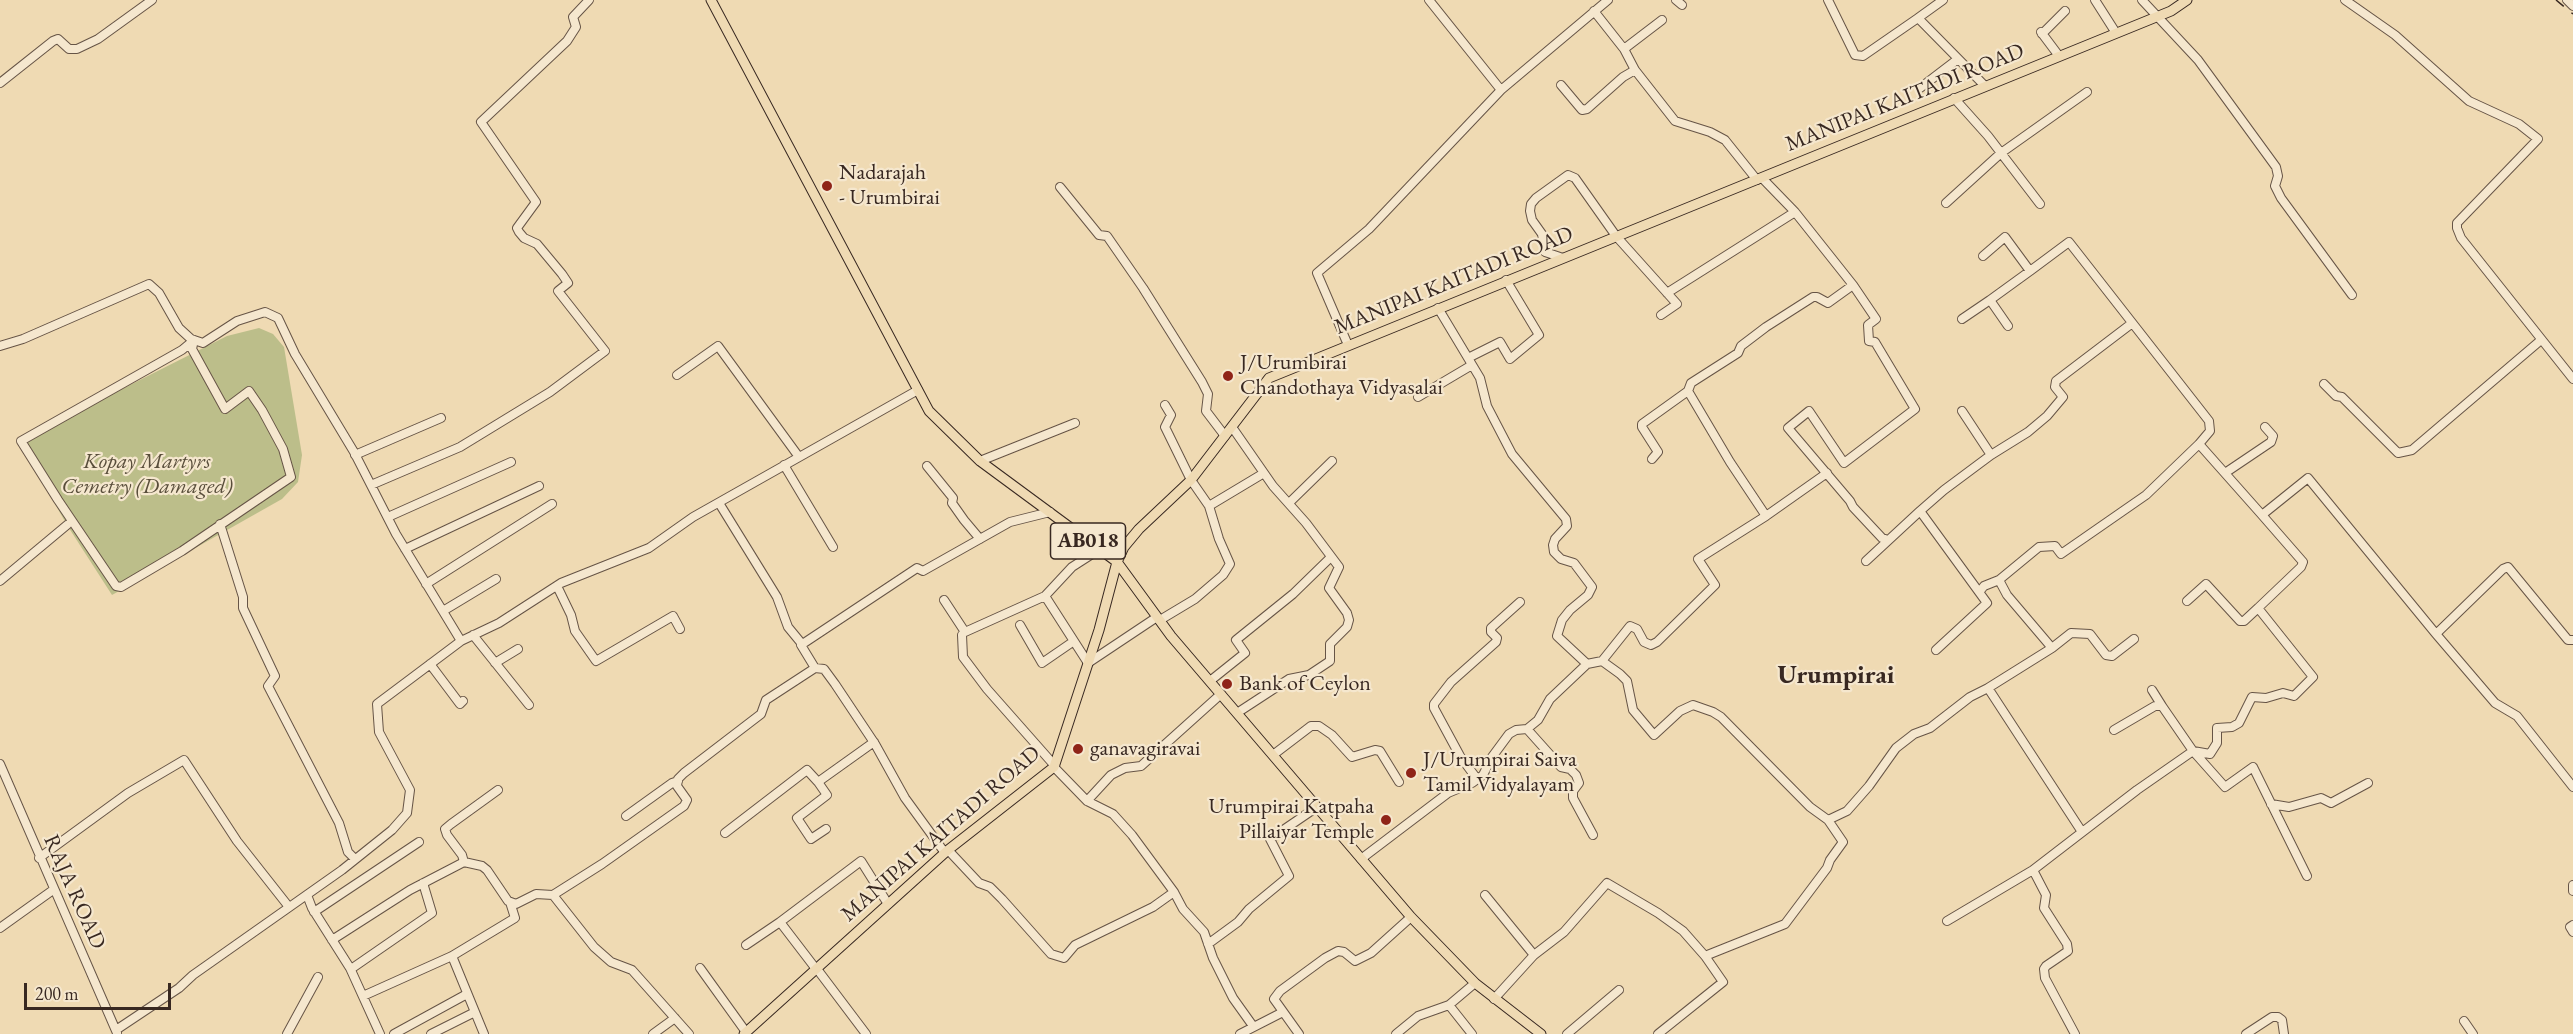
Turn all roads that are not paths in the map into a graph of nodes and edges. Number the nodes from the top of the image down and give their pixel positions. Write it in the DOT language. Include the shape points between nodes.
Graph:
graph roads {
  1 [pos="152,0"];
  2 [pos="589,0"];
  3 [pos="711,0"];
  4 [pos="1429,0"];
  5 [pos="1608,0"];
  6 [pos="1828,0"];
  7 [pos="1943,0"];
  8 [pos="2095,0"];
  9 [pos="2142,0"];
  10 [pos="2187,0"];
  11 [pos="2345,0"];
  12 [pos="2567,0"];
  13 [pos="2573,6"];
  14 [pos="1594,11"];
  15 [pos="2065,11"];
  16 [pos="2158,16"];
  17 [pos="1918,18"];
  18 [pos="1662,21"];
  19 [pos="2116,33"];
  20 [pos="1624,49"];
  21 [pos="2059,56"];
  22 [pos="1958,59"];
  23 [pos="1635,70"];
  24 [pos="0,83"];
  25 [pos="1561,85"];
  26 [pos="1985,86"];
  27 [pos="1920,88"];
  28 [pos="1501,90"];
  29 [pos="2087,93"];
  30 [pos="1954,98"];
  31 [pos="2001,153"];
  32 [pos="1760,179"];
  33 [pos="1060,187"];
  34 [pos="1946,203"];
  35 [pos="2040,204"];
  36 [pos="1794,212"];
  37 [pos="1616,236"];
  38 [pos="1983,256"];
  39 [pos="1563,258"];
  40 [pos="2030,271"];
  41 [pos="1506,280"];
  42 [pos="1853,285"];
  43 [pos="1667,293"];
  44 [pos="2352,295"];
  45 [pos="1990,300"];
  46 [pos="1438,308"];
  47 [pos="1661,315"];
  48 [pos="1962,319"];
  49 [pos="2131,324"];
  50 [pos="2008,326"];
  51 [pos="194,340"];
  52 [pos="2541,340"];
  53 [pos="1348,345"];
  54 [pos="0,346"];
  55 [pos="1470,362"];
  56 [pos="677,375"];
  57 [pos="2573,379"];
  58 [pos="2324,384"];
  59 [pos="918,390"];
  60 [pos="1688,391"];
  61 [pos="1418,396"];
  62 [pos="1165,405"];
  63 [pos="1962,411"];
  64 [pos="441,418"];
  65 [pos="1075,423"];
  66 [pos="1232,426"];
  67 [pos="2265,427"];
  68 [pos="1225,436"];
  69 [pos="2199,444"];
  70 [pos="356,455"];
  71 [pos="1990,455"];
  72 [pos="799,457"];
  73 [pos="1652,459"];
  74 [pos="980,461"];
  75 [pos="1332,461"];
  76 [pos="511,462"];
  77 [pos="784,465"];
  78 [pos="927,466"];
  79 [pos="1264,473"];
  80 [pos="1827,473"];
  81 [pos="2225,473"];
  82 [pos="1191,480"];
  83 [pos="371,485"];
  84 [pos="539,486"];
  85 [pos="719,503"];
  86 [pos="1289,503"];
  87 [pos="552,504"];
  88 [pos="1209,506"];
  89 [pos="1050,512"];
  90 [pos="1920,512"];
  91 [pos="2262,515"];
  92 [pos="1766,516"];
  93 [pos="387,517"];
  94 [pos="220,524"];
  95 [pos="67,525"];
  96 [pos="980,539"];
  97 [pos="1888,540"];
  98 [pos="833,547"];
  99 [pos="405,549"];
  100 [pos="1100,549"];
  101 [pos="1331,557"];
  102 [pos="1866,561"];
  103 [pos="1117,562"];
  104 [pos="496,579"];
  105 [pos="0,580"];
  106 [pos="1999,580"];
  107 [pos="426,584"];
  108 [pos="556,586"];
  109 [pos="1980,591"];
  110 [pos="1045,596"];
  111 [pos="944,600"];
  112 [pos="2187,601"];
  113 [pos="1520,602"];
  114 [pos="2258,608"];
  115 [pos="443,611"];
  116 [pos="1158,618"];
  117 [pos="1020,626"];
  118 [pos="680,629"];
  119 [pos="2436,634"];
  120 [pos="473,635"];
  121 [pos="962,635"];
  122 [pos="2134,639"];
  123 [pos="2573,640"];
  124 [pos="461,641"];
  125 [pos="1074,641"];
  126 [pos="802,644"];
  127 [pos="2052,648"];
  128 [pos="518,649"];
  129 [pos="1936,650"];
  130 [pos="1602,661"];
  131 [pos="495,663"];
  132 [pos="1088,663"];
  133 [pos="430,664"];
  134 [pos="1587,664"];
  135 [pos="815,668"];
  136 [pos="1210,681"];
  137 [pos="1988,688"];
  138 [pos="2152,690"];
  139 [pos="1221,694"];
  140 [pos="463,701"];
  141 [pos="529,705"];
  142 [pos="2162,706"];
  143 [pos="1237,712"];
  144 [pos="1527,729"];
  145 [pos="2114,730"];
  146 [pos="874,742"];
  147 [pos="2193,751"];
  148 [pos="1272,755"];
  149 [pos="0,764"];
  150 [pos="1055,766"];
  151 [pos="1477,779"];
  152 [pos="678,781"];
  153 [pos="818,782"];
  154 [pos="1399,782"];
  155 [pos="2368,783"];
  156 [pos="2573,787"];
  157 [pos="498,790"];
  158 [pos="1086,801"];
  159 [pos="2271,804"];
  160 [pos="1317,807"];
  161 [pos="626,816"];
  162 [pos="1828,820"];
  163 [pos="826,829"];
  164 [pos="2082,832"];
  165 [pos="725,833"];
  166 [pos="1593,834"];
  167 [pos="419,842"];
  168 [pos="947,851"];
  169 [pos="39,858"];
  170 [pos="1361,859"];
  171 [pos="355,860"];
  172 [pos="464,862"];
  173 [pos="2033,870"];
  174 [pos="2307,876"];
  175 [pos="423,883"];
  176 [pos="2573,885"];
  177 [pos="53,890"];
  178 [pos="2573,891"];
  179 [pos="1174,892"];
  180 [pos="307,895"];
  181 [pos="553,895"];
  182 [pos="1485,895"];
  183 [pos="510,902"];
  184 [pos="888,904"];
  185 [pos="289,907"];
  186 [pos="314,912"];
  187 [pos="1411,917"];
  188 [pos="1947,921"];
  189 [pos="780,922"];
  190 [pos="2573,925"];
  191 [pos="0,928"];
  192 [pos="2573,932"];
  193 [pos="332,940"];
  194 [pos="1208,944"];
  195 [pos="746,945"];
  196 [pos="1534,955"];
  197 [pos="452,956"];
  198 [pos="1706,956"];
  199 [pos="700,968"];
  200 [pos="351,969"];
  201 [pos="816,969"];
  202 [pos="318,977"];
  203 [pos="1475,983"];
  204 [pos="1619,990"];
  205 [pos="467,994"];
  206 [pos="363,996"];
  207 [pos="1494,999"];
  208 [pos="1449,1005"];
  209 [pos="475,1012"];
  210 [pos="1282,1012"];
  211 [pos="675,1018"];
  212 [pos="2464,1021"];
  213 [pos="1253,1026"];
  214 [pos="116,1032"];
  215 [pos="481,1033"];
  216 [pos="745,1033"];
  217 [pos="287,1034"];
  218 [pos="380,1034"];
  219 [pos="394,1034"];
  220 [pos="431,1034"];
  221 [pos="653,1034"];
  222 [pos="689,1034"];
  223 [pos="866,1034"];
  224 [pos="1240,1034"];
  225 [pos="1299,1034"];
  226 [pos="1396,1034"];
  227 [pos="1472,1034"];
  228 [pos="1540,1034"];
  229 [pos="1567,1034"];
  230 [pos="1658,1034"];
  231 [pos="2075,1034"];
  232 [pos="2246,1034"];
  233 [pos="2284,1034"];
  234 [pos="2473,1034"];
  1 -- 24 [label="street" via="98,39 77,49 69,49 58,39 53,41"];
  2 -- 83 [label="street" via="573,17 576,27 567,41 480,122 536,202 519,232 537,244 562,274 568,283 558,291 605,351 550,392 460,447"];
  3 -- 59 [label="main road, AB018"];
  4 -- 28 [label="street"];
  5 -- 14 [label="street"];
  6 -- 17 [label="street" via="1855,55 1859,56"];
  7 -- 17 [label="street"];
  8 -- 19 [label="street"];
  9 -- 16 [label="street"];
  10 -- 16 [label="main road, MANIPAI KAITADI ROAD"];
  11 -- 52 [label="street" via="2395,35 2469,100 2518,124 2538,139 2457,223 2461,238"];
  12 -- 13 [label="street"];
  14 -- 20 [label="street"];
  14 -- 28 [label="street"];
  15 -- 21 [label="street" via="2042,33"];
  16 -- 19 [label="main road, MANIPAI KAITADI ROAD"];
  16 -- 44 [label="street" via="2198,60 2277,167 2275,186 2281,198"];
  17 -- 22 [label="street"];
  18 -- 20 [label="street"];
  19 -- 21 [label="main road, MANIPAI KAITADI ROAD"];
  20 -- 23 [label="street"];
  21 -- 26 [label="main road, MANIPAI KAITADI ROAD"];
  22 -- 26 [label="street"];
  22 -- 27 [label="street"];
  23 -- 25 [label="street" via="1587,109 1582,110"];
  23 -- 32 [label="street" via="1676,121 1725,140"];
  26 -- 30 [label="main road, MANIPAI KAITADI ROAD"];
  28 -- 53 [label="street" via="1369,229 1317,273"];
  29 -- 31 [label="street"];
  30 -- 31 [label="street"];
  30 -- 32 [label="main road, MANIPAI KAITADI ROAD"];
  31 -- 34 [label="street"];
  31 -- 35 [label="street"];
  32 -- 36 [label="street"];
  32 -- 37 [label="main road, MANIPAI KAITADI ROAD"];
  33 -- 68 [label="street" via="1099,235 1107,237 1137,278 1202,382 1208,393 1206,411"];
  36 -- 42 [label="street"];
  36 -- 43 [label="street"];
  37 -- 39 [label="main road, MANIPAI KAITADI ROAD"];
  37 -- 39 [label="street" via="1575,178 1568,175 1536,198 1530,211 1542,234 1545,252"];
  37 -- 43 [label="street"];
  38 -- 40 [label="street" via="2005,237"];
  39 -- 41 [label="main road, MANIPAI KAITADI ROAD"];
  40 -- 45 [label="street"];
  40 -- 49 [label="street" via="2069,243"];
  41 -- 46 [label="main road, MANIPAI KAITADI ROAD"];
  41 -- 55 [label="street" via="1539,335 1510,359 1500,342"];
  42 -- 60 [label="street" via="1828,303 1813,297 1766,327 1741,345 1738,353 1690,383"];
  42 -- 80 [label="street" via="1876,319 1868,325 1869,341 1875,342 1915,409 1844,463 1809,411 1788,428"];
  43 -- 47 [label="street" via="1677,304"];
  45 -- 48 [label="street"];
  45 -- 50 [label="street"];
  46 -- 53 [label="main road, MANIPAI KAITADI ROAD"];
  46 -- 55 [label="street"];
  49 -- 69 [label="street" via="2209,421 2210,431"];
  49 -- 71 [label="street" via="2056,381 2055,387 2063,398 2047,416"];
  51 -- 54 [label="street" via="179,328 159,293 149,284"];
  51 -- 70 [label="street" via="203,343 237,321 265,312 278,318 295,354"];
  51 -- 94 [label="street" via="192,349 225,409 249,391 256,400 283,449 291,477"];
  51 -- 94 [label="street" via="21,441 116,586 121,587"];
  52 -- 57 [label="street"];
  52 -- 58 [label="street" via="2412,450 2398,453"];
  53 -- 66 [label="main road, MANIPAI KAITADI ROAD" via="1269,378"];
  55 -- 61 [label="street"];
  55 -- 134 [label="street" via="1483,385 1495,424 1512,454 1566,519 1568,526 1555,539 1554,552 1574,563 1592,587 1570,610 1557,636"];
  56 -- 72 [label="street" via="718,346"];
  59 -- 72 [label="street"];
  59 -- 74 [label="main road, AB018" via="929,411"];
  60 -- 73 [label="street" via="1642,424 1658,452"];
  60 -- 92 [label="street"];
  62 -- 82 [label="street" via="1171,415 1165,427"];
  63 -- 71 [label="street"];
  64 -- 70 [label="street"];
  65 -- 74 [label="street"];
  66 -- 68 [label="main road, MANIPAI KAITADI ROAD"];
  66 -- 79 [label="street"];
  67 -- 81 [label="street" via="2273,436 2271,442"];
  68 -- 82 [label="main road, MANIPAI KAITADI ROAD"];
  69 -- 81 [label="street"];
  69 -- 106 [label="street" via="2146,495 2061,554 2055,546 2039,547"];
  70 -- 83 [label="street"];
  71 -- 90 [label="street"];
  72 -- 77 [label="street"];
  74 -- 89 [label="main road, AB018"];
  75 -- 86 [label="street"];
  76 -- 93 [label="street"];
  77 -- 85 [label="street"];
  77 -- 98 [label="street"];
  78 -- 96 [label="street"];
  79 -- 86 [label="street"];
  79 -- 88 [label="street"];
  80 -- 92 [label="street"];
  80 -- 97 [label="street" via="1852,507"];
  81 -- 91 [label="street"];
  82 -- 88 [label="street"];
  82 -- 103 [label="main road, MANIPAI KAITADI ROAD" via="1132,536"];
  83 -- 93 [label="street"];
  84 -- 99 [label="street"];
  85 -- 108 [label="street" via="649,548"];
  85 -- 126 [label="street" via="777,597 788,627"];
  86 -- 101 [label="street"];
  87 -- 107 [label="street"];
  88 -- 116 [label="street" via="1230,564 1195,599"];
  89 -- 96 [label="street" via="1010,522"];
  89 -- 100 [label="main road, AB018"];
  90 -- 97 [label="street"];
  90 -- 109 [label="street"];
  91 -- 114 [label="street" via="2302,562"];
  91 -- 119 [label="street" via="2308,478"];
  92 -- 130 [label="street" via="1698,559 1714,585 1657,642 1644,642 1630,626"];
  93 -- 99 [label="street"];
  94 -- 171 [label="street" via="243,608 275,676 268,686"];
  95 -- 105 [label="street"];
  96 -- 126 [label="street" via="923,571 917,568"];
  97 -- 102 [label="street"];
  99 -- 107 [label="street"];
  100 -- 103 [label="main road, AB018"];
  100 -- 110 [label="street" via="1072,567"];
  101 -- 136 [label="street" via="1236,640 1245,653"];
  101 -- 143 [label="street" via="1339,570 1329,588 1349,620 1330,644 1330,661 1309,675 1289,679"];
  103 -- 116 [label="main road, AB018"];
  103 -- 132 [label="main road, MANIPAI KAITADI ROAD"];
  104 -- 115 [label="street"];
  106 -- 109 [label="street"];
  106 -- 127 [label="street"];
  107 -- 115 [label="street"];
  108 -- 118 [label="street" via="572,615 575,632 596,661 673,616"];
  108 -- 120 [label="street"];
  109 -- 129 [label="street" via="1987,603"];
  110 -- 111 [label="street" via="965,632"];
  110 -- 125 [label="street"];
  112 -- 114 [label="street" via="2206,584 2240,621"];
  113 -- 151 [label="street" via="1491,628 1496,642 1451,682 1434,704 1460,756"];
  114 -- 147 [label="street" via="2313,677 2294,696 2283,693 2252,697 2239,723 2217,728 2217,743 2210,754"];
  115 -- 124 [label="street"];
  116 -- 132 [label="street"];
  116 -- 136 [label="main road, AB018"];
  117 -- 125 [label="street" via="1042,663"];
  119 -- 123 [label="street" via="2508,567 2568,640"];
  119 -- 156 [label="street" via="2495,703 2517,716"];
  120 -- 124 [label="street"];
  120 -- 131 [label="street"];
  121 -- 150 [label="street" via="963,657"];
  122 -- 127 [label="street" via="2112,656 2106,655 2090,634 2072,633"];
  124 -- 133 [label="street"];
  125 -- 132 [label="street"];
  126 -- 135 [label="street"];
  127 -- 137 [label="street"];
  128 -- 131 [label="street"];
  130 -- 134 [label="street"];
  130 -- 162 [label="street" via="1627,681 1633,710 1651,733 1657,734 1680,711 1693,705 1713,712"];
  131 -- 141 [label="street"];
  132 -- 150 [label="main road, MANIPAI KAITADI ROAD"];
  133 -- 140 [label="street" via="460,704"];
  133 -- 171 [label="street" via="378,704 379,732 410,790 407,813"];
  134 -- 144 [label="street" via="1550,699 1538,720"];
  135 -- 146 [label="street" via="824,669"];
  135 -- 152 [label="street" via="766,700 761,714"];
  136 -- 139 [label="main road, AB018"];
  137 -- 162 [label="street" via="1896,748 1847,811"];
  137 -- 164 [label="street"];
  138 -- 142 [label="street"];
  139 -- 143 [label="main road, AB018"];
  139 -- 158 [label="street" via="1141,766 1111,775"];
  142 -- 145 [label="street" via="2155,706"];
  142 -- 147 [label="street"];
  143 -- 148 [label="main road, AB018"];
  144 -- 151 [label="street" via="1509,734"];
  144 -- 166 [label="street" via="1561,766 1576,775 1579,783 1573,798"];
  146 -- 153 [label="street"];
  146 -- 168 [label="street" via="905,798"];
  147 -- 159 [label="street" via="2225,787 2253,767"];
  147 -- 164 [label="street"];
  148 -- 154 [label="street" via="1311,726 1319,726 1352,757 1380,751"];
  148 -- 160 [label="main road, AB018"];
  149 -- 169 [label="street, RAJA ROAD"];
  150 -- 158 [label="street"];
  150 -- 168 [label="main road, MANIPAI KAITADI ROAD"];
  151 -- 170 [label="street" via="1448,793"];
  152 -- 161 [label="street"];
  152 -- 181 [label="street" via="677,786 687,800 684,806"];
  153 -- 163 [label="street" via="827,795 797,818 811,839"];
  153 -- 165 [label="street" via="807,770"];
  155 -- 159 [label="street" via="2331,804 2320,798 2289,807"];
  157 -- 172 [label="street" via="446,829"];
  158 -- 179 [label="street" via="1113,814"];
  159 -- 174 [label="street"];
  160 -- 170 [label="main road, AB018"];
  160 -- 194 [label="street" via="1270,839 1289,876"];
  162 -- 198 [label="street" via="1843,842 1785,924"];
  164 -- 173 [label="street"];
  167 -- 186 [label="street"];
  168 -- 179 [label="street" via="979,883 990,887 1051,954 1064,958 1075,945 1153,907"];
  168 -- 184 [label="main road, MANIPAI KAITADI ROAD"];
  169 -- 177 [label="street, RAJA ROAD"];
  169 -- 185 [label="street" via="128,793 184,760 237,841"];
  170 -- 187 [label="main road, AB018"];
  171 -- 180 [label="street"];
  172 -- 175 [label="street"];
  172 -- 183 [label="street" via="487,870"];
  173 -- 188 [label="street"];
  173 -- 231 [label="street" via="2046,895 2044,908 2068,951 2046,966 2045,978"];
  175 -- 193 [label="street"];
  175 -- 200 [label="street" via="432,914"];
  176 -- 178 [label="street"];
  177 -- 191 [label="street"];
  177 -- 214 [label="street, RAJA ROAD"];
  179 -- 194 [label="street" via="1204,932"];
  180 -- 185 [label="street"];
  180 -- 186 [label="street"];
  181 -- 183 [label="street" via="536,894 516,904"];
  181 -- 211 [label="street" via="594,947 611,962 632,970"];
  182 -- 196 [label="street"];
  183 -- 197 [label="street" via="515,918"];
  184 -- 189 [label="street" via="861,861"];
  184 -- 201 [label="main road, MANIPAI KAITADI ROAD"];
  185 -- 214 [label="street"];
  186 -- 193 [label="street"];
  187 -- 203 [label="main road, AB018"];
  187 -- 210 [label="street" via="1371,953 1355,961 1338,951 1280,991 1274,999"];
  189 -- 195 [label="street"];
  189 -- 201 [label="street"];
  190 -- 192 [label="street"];
  193 -- 200 [label="street"];
  194 -- 213 [label="street" via="1233,998"];
  196 -- 198 [label="street" via="1564,932 1607,883 1683,931"];
  196 -- 207 [label="street"];
  197 -- 205 [label="street"];
  197 -- 206 [label="street"];
  198 -- 230 [label="street" via="1723,982"];
  199 -- 216 [label="street"];
  200 -- 206 [label="street"];
  201 -- 216 [label="main road, MANIPAI KAITADI ROAD"];
  201 -- 223 [label="street"];
  202 -- 217 [label="street"];
  203 -- 207 [label="main road, AB018"];
  203 -- 208 [label="street"];
  204 -- 229 [label="street"];
  205 -- 209 [label="street"];
  205 -- 219 [label="street"];
  206 -- 218 [label="street"];
  207 -- 228 [label="main road, AB018"];
  208 -- 226 [label="street" via="1418,1016"];
  208 -- 227 [label="street"];
  209 -- 215 [label="street"];
  209 -- 220 [label="street"];
  210 -- 213 [label="street"];
  210 -- 225 [label="street"];
  211 -- 221 [label="street"];
  211 -- 222 [label="street"];
  212 -- 234 [label="street"];
  213 -- 224 [label="street"];
  232 -- 233 [label="street" via="2278,1017"];
}
